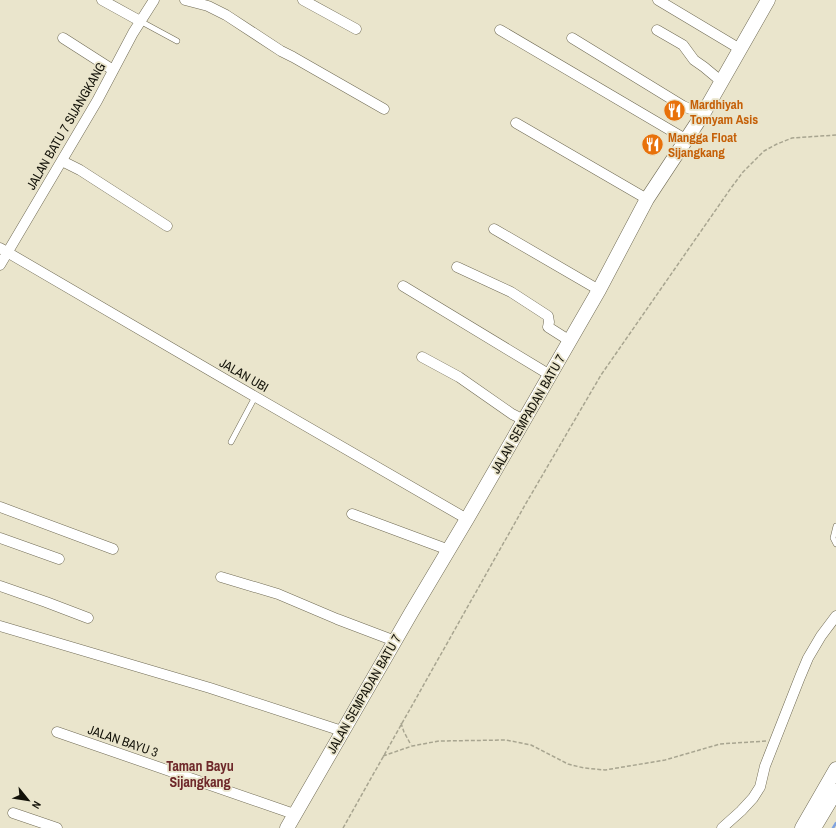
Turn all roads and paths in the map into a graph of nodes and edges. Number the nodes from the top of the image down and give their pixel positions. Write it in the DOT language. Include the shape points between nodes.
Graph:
graph roads {
  1 [pos="102,0"];
  2 [pos="154,0"];
  3 [pos="185,0"];
  4 [pos="302,0"];
  5 [pos="658,0"];
  6 [pos="768,0"];
  7 [pos="140,21"];
  8 [pos="356,28"];
  9 [pos="500,30"];
  10 [pos="657,30"];
  11 [pos="63,38"];
  12 [pos="572,38"];
  13 [pos="176,41"];
  14 [pos="740,49"];
  15 [pos="113,70"];
  16 [pos="722,82"];
  17 [pos="384,109"];
  18 [pos="703,114"];
  19 [pos="516,123"];
  20 [pos="836,135"];
  21 [pos="687,140"];
  22 [pos="62,161"];
  23 [pos="647,199"];
  24 [pos="167,226"];
  25 [pos="494,229"];
  26 [pos="4,250"];
  27 [pos="0,265"];
  28 [pos="458,268"];
  29 [pos="403,286"];
  30 [pos="599,290"];
  31 [pos="570,341"];
  32 [pos="422,356"];
  33 [pos="550,375"];
  34 [pos="255,397"];
  35 [pos="524,420"];
  36 [pos="231,442"];
  37 [pos="0,507"];
  38 [pos="352,514"];
  39 [pos="467,519"];
  40 [pos="836,526"];
  41 [pos="0,538"];
  42 [pos="836,544"];
  43 [pos="113,549"];
  44 [pos="449,550"];
  45 [pos="59,560"];
  46 [pos="221,577"];
  47 [pos="0,586"];
  48 [pos="836,616"];
  49 [pos="88,618"];
  50 [pos="0,626"];
  51 [pos="395,641"];
  52 [pos="401,723"];
  53 [pos="342,731"];
  54 [pos="57,732"];
  55 [pos="775,740"];
  56 [pos="412,746"];
  57 [pos="383,756"];
  58 [pos="836,769"];
  59 [pos="836,791"];
  60 [pos="12,813"];
  61 [pos="294,814"];
  62 [pos="57,828"];
  63 [pos="287,828"];
  64 [pos="343,828"];
  65 [pos="722,828"];
  66 [pos="802,828"];
  67 [pos="814,828"];
  1 -- 7 [label="street"];
  2 -- 7 [label="street, JALAN BATU 7 SIJANGKANG"];
  3 -- 17 [label="street" via="208,6 226,15 281,51"];
  4 -- 8 [label="street"];
  5 -- 14 [label="street"];
  6 -- 14 [label="street, JALAN SEMPADAN BATU 7"];
  7 -- 13 [label="lane"];
  7 -- 15 [label="street, JALAN BATU 7 SIJANGKANG"];
  9 -- 21 [label="street"];
  10 -- 16 [label="street" via="683,45 694,60"];
  11 -- 15 [label="street"];
  12 -- 18 [label="street" via="684,106"];
  14 -- 16 [label="street, JALAN SEMPADAN BATU 7"];
  15 -- 22 [label="street, JALAN BATU 7 SIJANGKANG"];
  16 -- 18 [label="street, JALAN SEMPADAN BATU 7"];
  18 -- 21 [label="street, JALAN SEMPADAN BATU 7"];
  19 -- 23 [label="street"];
  20 -- 52 [label="path" via="792,138 764,151 743,172 601,375"];
  21 -- 23 [label="street, JALAN SEMPADAN BATU 7"];
  22 -- 24 [label="street"];
  22 -- 26 [label="street, JALAN BATU 7 SIJANGKANG"];
  23 -- 30 [label="street, JALAN SEMPADAN BATU 7"];
  25 -- 30 [label="street"];
  26 -- 27 [label="street, JALAN BATU 7 SIJANGKANG"];
  26 -- 34 [label="street, JALAN UBI"];
  28 -- 31 [label="street" via="511,292 548,316 548,327"];
  29 -- 33 [label="street"];
  30 -- 31 [label="street, JALAN SEMPADAN BATU 7"];
  31 -- 33 [label="street, JALAN SEMPADAN BATU 7"];
  32 -- 35 [label="street"];
  33 -- 35 [label="street, JALAN SEMPADAN BATU 7"];
  34 -- 36 [label="lane"];
  34 -- 39 [label="street, JALAN UBI"];
  35 -- 39 [label="street, JALAN SEMPADAN BATU 7"];
  37 -- 43 [label="street"];
  38 -- 44 [label="street"];
  39 -- 44 [label="street, JALAN SEMPADAN BATU 7"];
  40 -- 42 [label="lane"];
  41 -- 45 [label="street"];
  44 -- 51 [label="street, JALAN SEMPADAN BATU 7"];
  46 -- 51 [label="street" via="278,594"];
  47 -- 49 [label="street"];
  48 -- 55 [label="street" via="808,658"];
  50 -- 53 [label="street" via="210,688"];
  51 -- 53 [label="street, JALAN SEMPADAN BATU 7"];
  52 -- 56 [label="path"];
  52 -- 57 [label="path"];
  53 -- 61 [label="street, JALAN SEMPADAN BATU 7"];
  54 -- 61 [label="street, JALAN BAYU 3"];
  55 -- 56 [label="path" via="720,744 665,760 605,770 568,764 531,745 506,740 439,741"];
  55 -- 65 [label="street" via="760,787 741,811"];
  56 -- 57 [label="path"];
  57 -- 64 [label="path"];
  58 -- 66 [label="street"];
  59 -- 67 [label="street"];
  60 -- 62 [label="street"];
  61 -- 63 [label="street, JALAN SEMPADAN BATU 7"];
}
